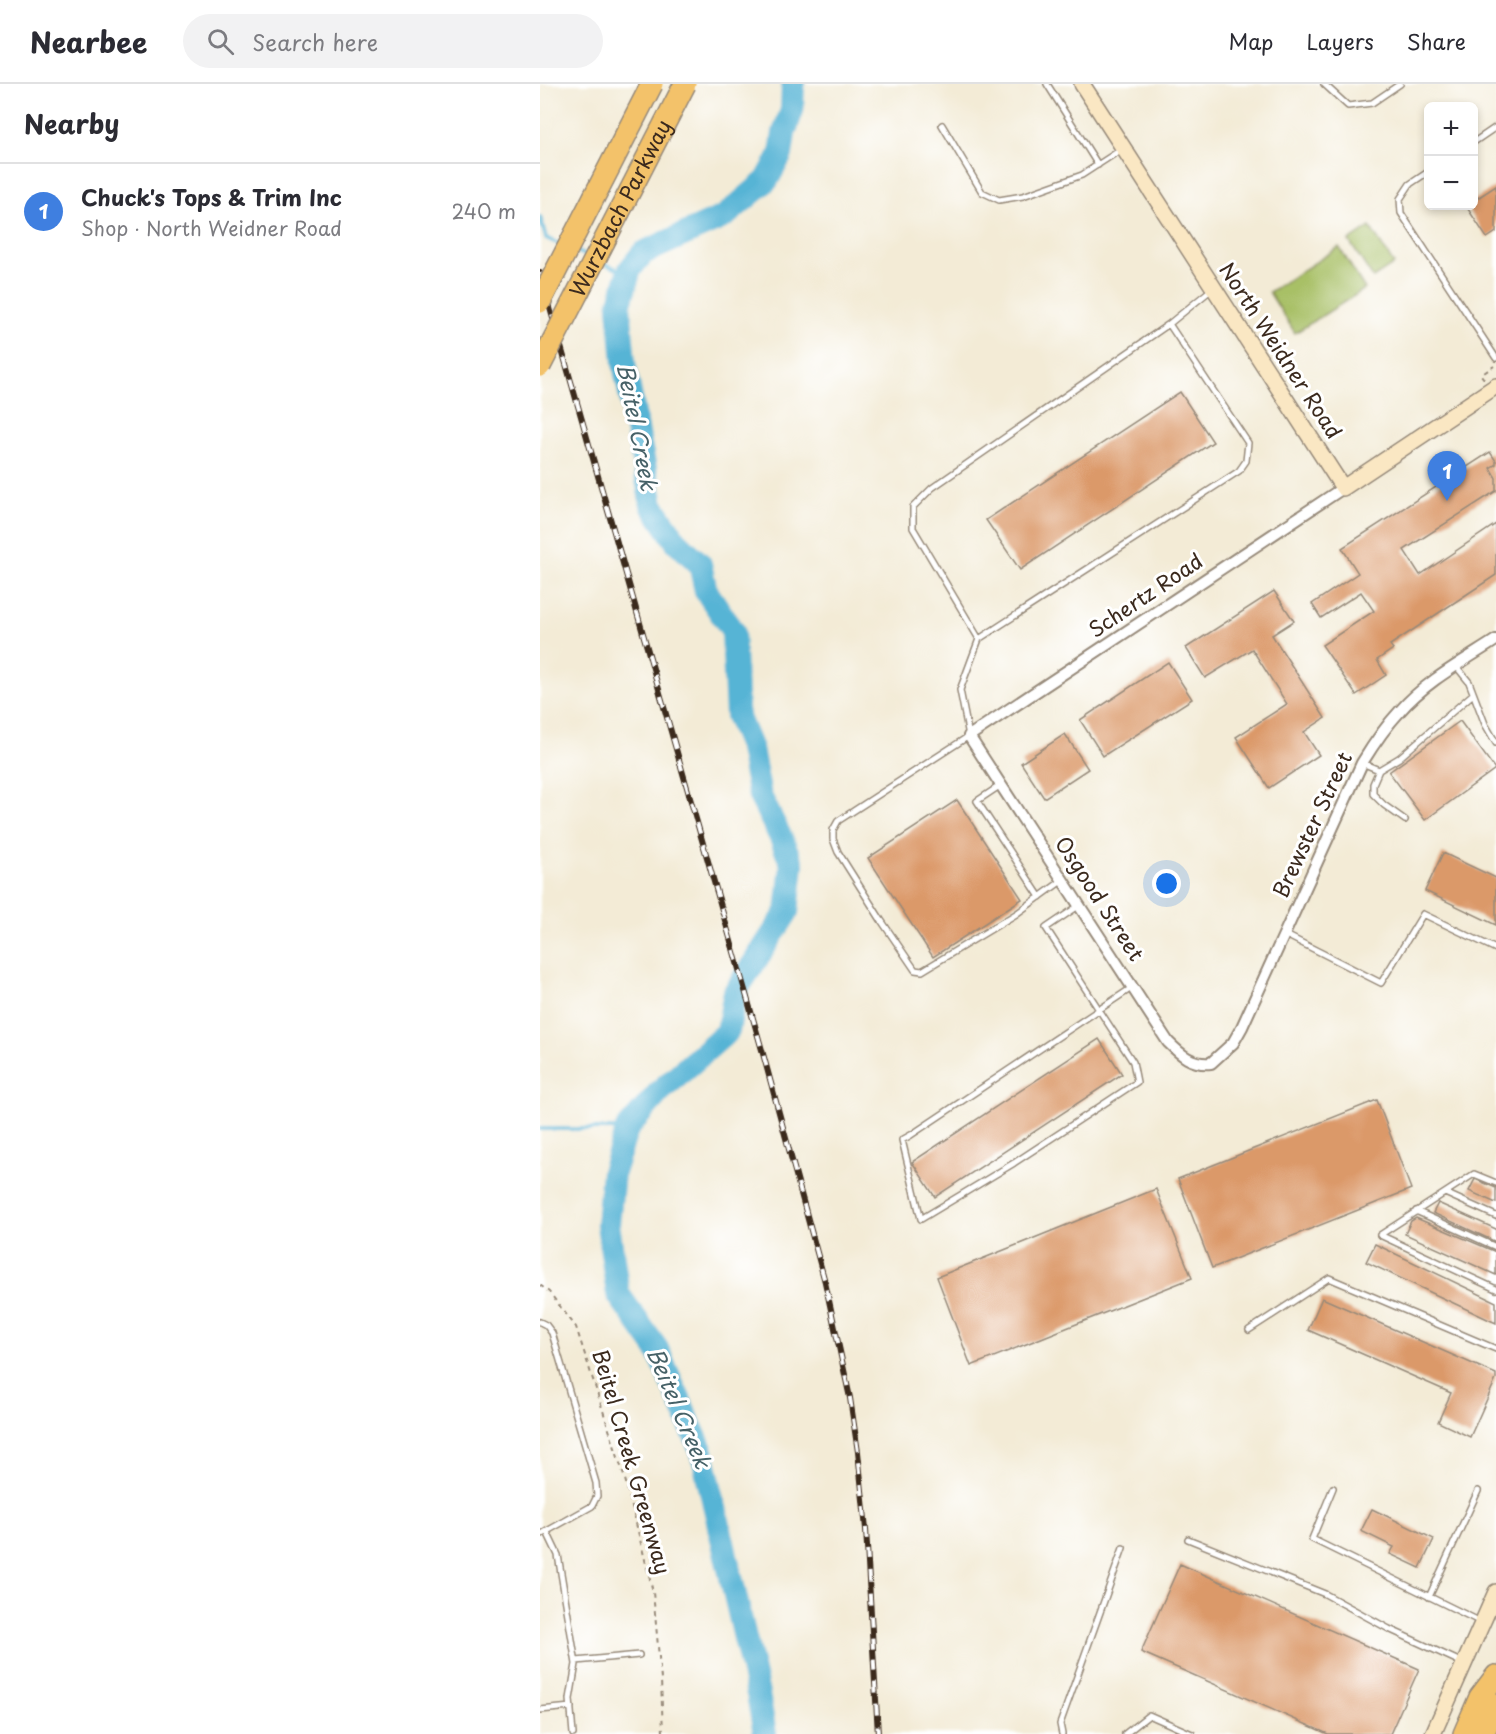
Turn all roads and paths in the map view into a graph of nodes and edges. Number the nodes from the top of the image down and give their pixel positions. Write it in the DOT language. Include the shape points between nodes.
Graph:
graph roads {
  1 [pos="652,84"];
  2 [pos="686,84"];
  3 [pos="1047,84"];
  4 [pos="1082,84"];
  5 [pos="1324,84"];
  6 [pos="1400,84"];
  7 [pos="942,125"];
  8 [pos="1496,127"];
  9 [pos="1478,139"];
  10 [pos="1124,148"];
  11 [pos="1098,165"];
  12 [pos="1424,175"];
  13 [pos="1214,288"];
  14 [pos="540,302"];
  15 [pos="1169,324"];
  16 [pos="1496,358"];
  17 [pos="1496,364"];
  18 [pos="540,366"];
  19 [pos="1485,372"];
  20 [pos="1496,386"];
  21 [pos="1343,488"];
  22 [pos="979,639"];
  23 [pos="1496,640"];
  24 [pos="1456,666"];
  25 [pos="1473,694"];
  26 [pos="969,736"];
  27 [pos="1496,743"];
  28 [pos="1362,763"];
  29 [pos="1379,770"];
  30 [pos="1001,784"];
  31 [pos="1405,820"];
  32 [pos="1063,880"];
  33 [pos="1040,897"];
  34 [pos="1080,905"];
  35 [pos="1284,934"];
  36 [pos="1496,949"];
  37 [pos="1133,987"];
  38 [pos="1100,1009"];
  39 [pos="1211,1063"];
  40 [pos="1496,1183"];
  41 [pos="1445,1193"];
  42 [pos="1416,1211"];
  43 [pos="1496,1216"];
  44 [pos="1496,1247"];
  45 [pos="540,1285"];
  46 [pos="1496,1289"];
  47 [pos="540,1322"];
  48 [pos="1249,1330"];
  49 [pos="1496,1349"];
  50 [pos="1333,1488"];
  51 [pos="1478,1491"];
  52 [pos="547,1532"];
  53 [pos="540,1535"];
  54 [pos="1188,1539"];
  55 [pos="1123,1548"];
  56 [pos="1496,1592"];
  57 [pos="1429,1597"];
  58 [pos="1482,1623"];
  59 [pos="639,1655"];
  60 [pos="576,1661"];
  61 [pos="1464,1664"];
  62 [pos="1496,1676"];
  63 [pos="1496,1704"];
  64 [pos="571,1707"];
  65 [pos="540,1710"];
  66 [pos="573,1734"];
  67 [pos="663,1734"];
  68 [pos="1062,1734"];
  69 [pos="1125,1734"];
  70 [pos="1192,1734"];
  71 [pos="1433,1734"];
  72 [pos="1464,1734"];
  73 [pos="1483,1734"];
  1 -- 14 [label="highway, Wurzbach Parkway, bridge"];
  2 -- 18 [label="highway, Wurzbach Parkway, bridge"];
  3 -- 11 [label="lane"];
  4 -- 10 [label="street, North Weidner Road"];
  5 -- 6 [label="lane" via="1348,106 1372,103"];
  7 -- 11 [label="lane" via="982,192 999,200 1043,189"];
  8 -- 9 [label="lane"];
  10 -- 11 [label="lane"];
  10 -- 13 [label="street, North Weidner Road"];
  12 -- 16 [label="lane" via="1410,184 1400,199 1401,213"];
  13 -- 15 [label="lane"];
  13 -- 21 [label="street, North Weidner Road"];
  15 -- 22 [label="lane" via="932,488 913,507 913,528"];
  15 -- 22 [label="lane" via="1248,443 1246,461 1239,471"];
  17 -- 19 [label="path"];
  20 -- 21 [label="street"];
  21 -- 26 [label="street, Schertz Road"];
  22 -- 26 [label="lane" via="960,690"];
  23 -- 24 [label="street, Brewster Street"];
  24 -- 25 [label="lane"];
  24 -- 28 [label="street, Brewster Street" via="1401,709"];
  25 -- 27 [label="lane"];
  25 -- 29 [label="lane" via="1399,758"];
  26 -- 30 [label="street, Osgood Street"];
  26 -- 33 [label="lane" via="838,821 833,830 838,852 915,970 922,971"];
  28 -- 29 [label="lane"];
  28 -- 35 [label="street, Brewster Street"];
  29 -- 31 [label="lane" via="1372,784 1373,794"];
  30 -- 32 [label="street, Osgood Street"];
  30 -- 33 [label="lane" via="977,801"];
  32 -- 33 [label="lane"];
  32 -- 34 [label="street, Osgood Street"];
  34 -- 37 [label="street, Osgood Street"];
  34 -- 38 [label="lane" via="1046,928"];
  35 -- 36 [label="lane" via="1381,983 1423,914"];
  35 -- 39 [label="street, Brewster Street" via="1233,1043"];
  37 -- 38 [label="lane"];
  37 -- 39 [label="street, Osgood Street" via="1168,1042 1194,1063"];
  38 -- 38 [label="lane" via="902,1140 921,1219 1137,1082 1133,1062"];
  40 -- 41 [label="lane" via="1474,1174"];
  41 -- 42 [label="lane"];
  41 -- 43 [label="lane"];
  42 -- 44 [label="lane"];
  42 -- 46 [label="lane" via="1380,1235"];
  45 -- 67 [label="path, Beitel Creek Greenway" via="576,1328 625,1479 653,1592"];
  47 -- 52 [label="lane" via="552,1333 597,1496 592,1506"];
  48 -- 49 [label="lane" via="1329,1278"];
  50 -- 57 [label="lane" via="1312,1539"];
  51 -- 57 [label="lane"];
  52 -- 53 [label="lane"];
  52 -- 60 [label="lane" via="558,1556"];
  54 -- 61 [label="lane" via="1325,1594"];
  55 -- 68 [label="lane" via="1060,1724"];
  56 -- 58 [label="street"];
  57 -- 58 [label="lane"];
  58 -- 61 [label="street"];
  59 -- 60 [label="lane"];
  60 -- 64 [label="lane"];
  61 -- 71 [label="street"];
  62 -- 72 [label="highway" via="1480,1697"];
  63 -- 73 [label="highway"];
  64 -- 65 [label="lane"];
  64 -- 66 [label="lane"];
  69 -- 70 [label="lane" via="1149,1714"];
}
